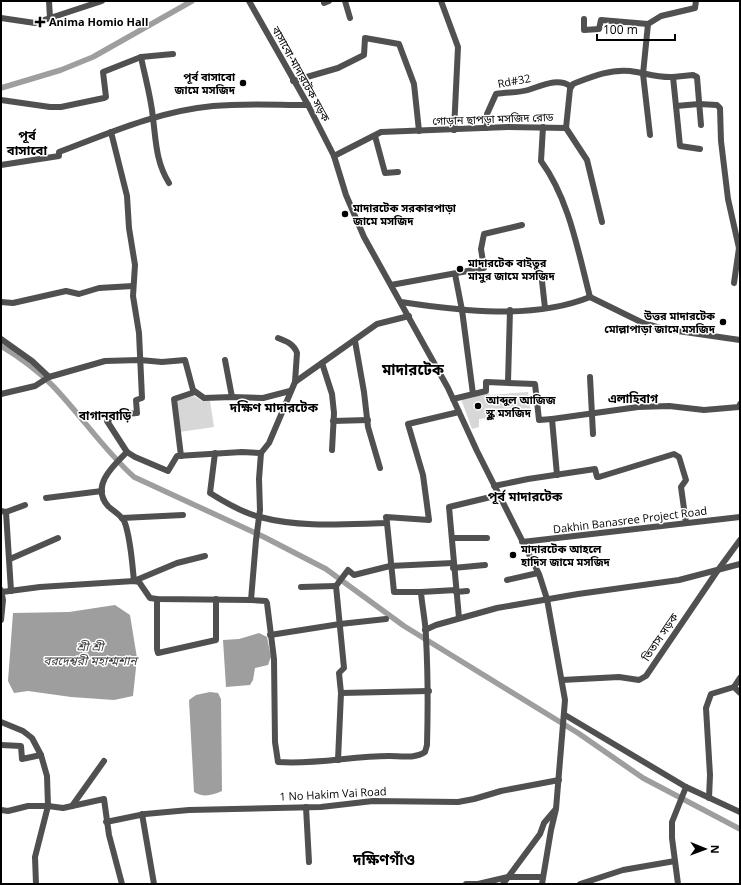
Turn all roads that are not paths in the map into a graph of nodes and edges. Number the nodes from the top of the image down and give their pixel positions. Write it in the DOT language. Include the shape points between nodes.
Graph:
graph roads {
  1 [pos="49,1"];
  2 [pos="102,1"];
  3 [pos="249,1"];
  4 [pos="345,1"];
  5 [pos="441,1"];
  6 [pos="696,1"];
  7 [pos="1,18"];
  8 [pos="50,18"];
  9 [pos="350,18"];
  10 [pos="584,19"];
  11 [pos="648,24"];
  12 [pos="173,54"];
  13 [pos="141,57"];
  14 [pos="643,74"];
  15 [pos="673,77"];
  16 [pos="293,81"];
  17 [pos="570,86"];
  18 [pos="1,100"];
  19 [pos="699,104"];
  20 [pos="308,105"];
  21 [pos="676,106"];
  22 [pos="153,118"];
  23 [pos="701,125"];
  24 [pos="543,127"];
  25 [pos="486,128"];
  26 [pos="566,128"];
  27 [pos="454,130"];
  28 [pos="419,131"];
  29 [pos="111,132"];
  30 [pos="650,135"];
  31 [pos="375,136"];
  32 [pos="700,149"];
  33 [pos="334,156"];
  34 [pos="1,165"];
  35 [pos="398,172"];
  36 [pos="169,183"];
  37 [pos="602,222"];
  38 [pos="522,225"];
  39 [pos="739,254"];
  40 [pos="455,274"];
  41 [pos="542,281"];
  42 [pos="734,284"];
  43 [pos="391,285"];
  44 [pos="133,286"];
  45 [pos="590,297"];
  46 [pos="1,302"];
  47 [pos="401,302"];
  48 [pos="546,308"];
  49 [pos="462,310"];
  50 [pos="510,310"];
  51 [pos="409,316"];
  52 [pos="278,338"];
  53 [pos="1,339"];
  54 [pos="740,340"];
  55 [pos="354,341"];
  56 [pos="140,360"];
  57 [pos="225,360"];
  58 [pos="322,363"];
  59 [pos="590,377"];
  60 [pos="45,379"];
  61 [pos="295,382"];
  62 [pos="508,382"];
  63 [pos="290,391"];
  64 [pos="195,392"];
  65 [pos="1,394"];
  66 [pos="473,394"];
  67 [pos="232,397"];
  68 [pos="453,399"];
  69 [pos="740,406"];
  70 [pos="459,412"];
  71 [pos="593,414"];
  72 [pos="552,419"];
  73 [pos="368,420"];
  74 [pos="333,421"];
  75 [pos="593,434"];
  76 [pos="332,450"];
  77 [pos="128,452"];
  78 [pos="215,453"];
  79 [pos="261,453"];
  80 [pos="181,456"];
  81 [pos="380,468"];
  82 [pos="557,474"];
  83 [pos="494,486"];
  84 [pos="102,491"];
  85 [pos="499,495"];
  86 [pos="46,498"];
  87 [pos="24,505"];
  88 [pos="4,512"];
  89 [pos="183,515"];
  90 [pos="260,517"];
  91 [pos="740,517"];
  92 [pos="122,518"];
  93 [pos="386,524"];
  94 [pos="686,524"];
  95 [pos="58,538"];
  96 [pos="452,538"];
  97 [pos="487,538"];
  98 [pos="740,540"];
  99 [pos="522,542"];
  100 [pos="740,550"];
  101 [pos="732,551"];
  102 [pos="205,556"];
  103 [pos="10,559"];
  104 [pos="740,564"];
  105 [pos="485,565"];
  106 [pos="390,566"];
  107 [pos="453,566"];
  108 [pos="718,570"];
  109 [pos="538,573"];
  110 [pos="507,580"];
  111 [pos="134,581"];
  112 [pos="338,585"];
  113 [pos="301,587"];
  114 [pos="467,590"];
  115 [pos="2,591"];
  116 [pos="11,591"];
  117 [pos="456,591"];
  118 [pos="421,592"];
  119 [pos="157,599"];
  120 [pos="216,599"];
  121 [pos="547,599"];
  122 [pos="251,600"];
  123 [pos="459,618"];
  124 [pos="386,619"];
  125 [pos="1,620"];
  126 [pos="340,624"];
  127 [pos="426,633"];
  128 [pos="270,636"];
  129 [pos="740,678"];
  130 [pos="562,680"];
  131 [pos="734,688"];
  132 [pos="429,691"];
  133 [pos="341,693"];
  134 [pos="740,693"];
  135 [pos="565,718"];
  136 [pos="1,722"];
  137 [pos="1,745"];
  138 [pos="41,755"];
  139 [pos="338,760"];
  140 [pos="104,761"];
  141 [pos="559,780"];
  142 [pos="686,787"];
  143 [pos="709,798"];
  144 [pos="48,806"];
  145 [pos="72,806"];
  146 [pos="306,807"];
  147 [pos="556,809"];
  148 [pos="1,810"];
  149 [pos="740,812"];
  150 [pos="142,814"];
  151 [pos="106,822"];
  152 [pos="675,861"];
  153 [pos="310,862"];
  154 [pos="542,876"];
  155 [pos="508,877"];
  156 [pos="36,884"];
  157 [pos="122,884"];
  158 [pos="154,884"];
  159 [pos="466,884"];
  160 [pos="503,884"];
  161 [pos="542,884"];
  162 [pos="580,884"];
  163 [pos="678,884"];
  1 -- 8 [label="street"];
  2 -- 8 [label="street"];
  3 -- 16 [label="street, বাসাবো-মাদারটেক সড়ক"];
  4 -- 9 [label="street"];
  5 -- 27 [label="street" via="458,47"];
  6 -- 11 [label="street" via="694,8 661,16"];
  7 -- 8 [label="street" via="35,23"];
  10 -- 11 [label="street" via="584,30 599,30 601,20"];
  11 -- 14 [label="street"];
  12 -- 13 [label="street"];
  13 -- 18 [label="street" via="102,73 106,97 104,98 56,107"];
  13 -- 22 [label="street"];
  14 -- 15 [label="street" via="661,78"];
  14 -- 17 [label="street" via="628,71 608,72"];
  14 -- 30 [label="street"];
  15 -- 19 [label="street" via="697,77"];
  15 -- 21 [label="street"];
  16 -- 20 [label="street, বাসাবো-মাদারটেক সড়ক"];
  16 -- 28 [label="street" via="338,68 364,55 365,38 399,44 414,84"];
  17 -- 25 [label="street, Rd#32" via="566,83 544,84 528,90 496,94 488,112"];
  17 -- 26 [label="street, গোড়ান ছাপড়া মসজিদ রোড"];
  19 -- 21 [label="street"];
  19 -- 23 [label="street"];
  19 -- 39 [label="street" via="717,105 720,108 728,199"];
  20 -- 22 [label="street" via="213,106"];
  20 -- 33 [label="street, বাসাবো-মাদারটেক সড়ক"];
  21 -- 32 [label="street" via="680,146"];
  22 -- 29 [label="street"];
  22 -- 36 [label="street" via="158,157"];
  24 -- 25 [label="street, গোড়ান ছাপড়া মসজিদ রোড"];
  24 -- 26 [label="street, গোড়ান ছাপড়া মসজিদ রোড"];
  24 -- 45 [label="street" via="541,161 553,177 561,197"];
  25 -- 27 [label="street, গোড়ান ছাপড়া মসজিদ রোড"];
  26 -- 37 [label="street" via="587,160"];
  27 -- 28 [label="street, গোড়ান ছাপড়া মসজিদ রোড"];
  28 -- 31 [label="street, গোড়ান ছাপড়া মসজিদ রোড" via="381,132"];
  29 -- 34 [label="street" via="59,152 59,156"];
  29 -- 44 [label="street" via="127,196 135,265"];
  31 -- 33 [label="street, গোড়ান ছাপড়া মসজিদ রোড"];
  31 -- 35 [label="street" via="385,173"];
  33 -- 43 [label="street, বাসাবো-মাদারটেক সড়ক" via="346,195 364,237"];
  38 -- 40 [label="street" via="484,234 481,249 484,268"];
  39 -- 42 [label="street"];
  40 -- 43 [label="street"];
  40 -- 49 [label="street"];
  41 -- 48 [label="street"];
  43 -- 47 [label="street, বাসাবো-মাদারটেক সড়ক"];
  44 -- 46 [label="street" via="99,288 79,294 66,290 13,303"];
  44 -- 56 [label="street"];
  45 -- 48 [label="street" via="572,304"];
  45 -- 54 [label="street" via="643,323 664,329"];
  47 -- 49 [label="street"];
  47 -- 51 [label="street, বাসাবো-মাদারটেক সড়ক"];
  48 -- 50 [label="street"];
  49 -- 50 [label="street"];
  49 -- 66 [label="street"];
  50 -- 62 [label="street"];
  51 -- 55 [label="street" via="378,324"];
  51 -- 68 [label="street, বাসাবো-মাদারটেক সড়ক"];
  52 -- 61 [label="street" via="296,349"];
  53 -- 60 [label="street" via="32,361"];
  55 -- 58 [label="street"];
  55 -- 73 [label="street"];
  56 -- 60 [label="street" via="105,361"];
  56 -- 64 [label="street" via="185,360"];
  56 -- 77 [label="street" via="142,398 136,400 137,413 115,415 107,421"];
  57 -- 67 [label="street"];
  58 -- 61 [label="street"];
  58 -- 74 [label="street" via="332,394"];
  59 -- 71 [label="street"];
  60 -- 65 [label="street" via="24,389"];
  61 -- 63 [label="street"];
  62 -- 66 [label="street" via="486,382 486,390"];
  62 -- 72 [label="street" via="535,384 539,420"];
  63 -- 67 [label="street" via="263,398"];
  63 -- 79 [label="street" via="269,443"];
  64 -- 67 [label="street" via="199,397 209,399"];
  64 -- 80 [label="street" via="174,399"];
  66 -- 68 [label="street"];
  68 -- 70 [label="street, বাসাবো-মাদারটেক সড়ক"];
  69 -- 71 [label="street" via="704,410 644,406"];
  70 -- 83 [label="street, বাসাবো-মাদারটেক সড়ক"];
  70 -- 93 [label="street" via="408,424 423,475 429,520 386,517"];
  71 -- 72 [label="street"];
  71 -- 75 [label="street"];
  72 -- 82 [label="street"];
  73 -- 74 [label="street"];
  73 -- 81 [label="street"];
  74 -- 76 [label="street"];
  77 -- 80 [label="street" via="168,471 177,456"];
  77 -- 84 [label="street" via="104,479"];
  78 -- 79 [label="street"];
  78 -- 80 [label="street"];
  78 -- 90 [label="street" via="210,494"];
  79 -- 90 [label="street" via="258,479"];
  82 -- 83 [label="street"];
  82 -- 94 [label="street" via="595,469 599,477 677,455 686,480 680,488"];
  83 -- 85 [label="street, বাসাবো-মাদারটেক সড়ক"];
  84 -- 86 [label="street"];
  84 -- 92 [label="street" via="107,505"];
  85 -- 96 [label="street" via="449,507"];
  85 -- 99 [label="street, বাসাবো-মাদারটেক সড়ক"];
  87 -- 88 [label="street"];
  88 -- 103 [label="street"];
  89 -- 92 [label="street"];
  90 -- 93 [label="street" via="308,525"];
  90 -- 122 [label="street"];
  91 -- 94 [label="street, Dakhin Banasree Project Road"];
  92 -- 111 [label="street" via="127,532"];
  93 -- 106 [label="street"];
  94 -- 99 [label="street, Dakhin Banasree Project Road"];
  95 -- 103 [label="street"];
  96 -- 97 [label="street"];
  96 -- 107 [label="street"];
  98 -- 101 [label="street, তিতাস সড়ক"];
  99 -- 109 [label="street, বাসাবো-মাদারটেক সড়ক"];
  100 -- 101 [label="street"];
  101 -- 108 [label="street, তিতাস সড়ক"];
  102 -- 111 [label="street" via="177,563"];
  103 -- 116 [label="street"];
  104 -- 108 [label="street"];
  105 -- 107 [label="street"];
  106 -- 107 [label="street"];
  106 -- 112 [label="street" via="354,575 348,570"];
  106 -- 118 [label="street" via="394,592"];
  107 -- 117 [label="street"];
  108 -- 121 [label="street" via="679,580"];
  108 -- 130 [label="street, তিতাস সড়ক" via="643,678"];
  109 -- 110 [label="street"];
  109 -- 121 [label="street, বাসাবো-মাদারটেক সড়ক"];
  111 -- 116 [label="street"];
  111 -- 119 [label="street" via="139,582 150,598"];
  112 -- 113 [label="street"];
  112 -- 126 [label="street"];
  114 -- 117 [label="street"];
  115 -- 116 [label="street"];
  115 -- 125 [label="street" via="4,600"];
  117 -- 118 [label="street"];
  117 -- 123 [label="street"];
  118 -- 127 [label="street"];
  119 -- 120 [label="street"];
  119 -- 120 [label="street" via="158,652 216,640"];
  120 -- 122 [label="street"];
  121 -- 123 [label="street"];
  121 -- 130 [label="street, বাসাবো-মাদারটেক সড়ক"];
  122 -- 128 [label="street" via="266,601"];
  123 -- 127 [label="street" via="436,624"];
  124 -- 126 [label="street"];
  126 -- 128 [label="street"];
  126 -- 133 [label="street" via="344,668 339,673"];
  127 -- 132 [label="street"];
  128 -- 139 [label="street" via="274,659 277,761"];
  129 -- 131 [label="street"];
  130 -- 135 [label="street, বাসাবো-মাদারটেক সড়ক" via="566,700"];
  131 -- 134 [label="street"];
  131 -- 143 [label="street" via="711,694 706,708"];
  132 -- 133 [label="street"];
  132 -- 139 [label="street" via="427,745 422,755"];
  133 -- 139 [label="street"];
  135 -- 141 [label="street, বাসাবো-মাদারটেক সড়ক"];
  135 -- 142 [label="street"];
  136 -- 138 [label="street" via="23,731 32,738"];
  137 -- 138 [label="street" via="21,746 22,759"];
  138 -- 144 [label="street" via="47,776"];
  140 -- 145 [label="street"];
  141 -- 146 [label="street, 1 No Hakim Vai Road" via="458,802 373,801"];
  141 -- 147 [label="street, বাসাবো-মাদারটেক সড়ক"];
  142 -- 143 [label="street"];
  142 -- 152 [label="street" via="672,822"];
  143 -- 149 [label="street"];
  144 -- 145 [label="street"];
  144 -- 148 [label="street"];
  144 -- 156 [label="street" via="35,857"];
  145 -- 151 [label="street" via="104,799"];
  146 -- 150 [label="street, 1 No Hakim Vai Road"];
  146 -- 153 [label="street"];
  147 -- 154 [label="street, বাসাবো-মাদারটেক সড়ক"];
  147 -- 155 [label="street"];
  150 -- 151 [label="street, 1 No Hakim Vai Road"];
  150 -- 158 [label="street"];
  151 -- 157 [label="street"];
  152 -- 162 [label="street" via="623,870"];
  152 -- 163 [label="street"];
  154 -- 155 [label="street"];
  154 -- 161 [label="street, বাসাবো-মাদারটেক সড়ক"];
  155 -- 159 [label="street"];
  155 -- 160 [label="street"];
}
